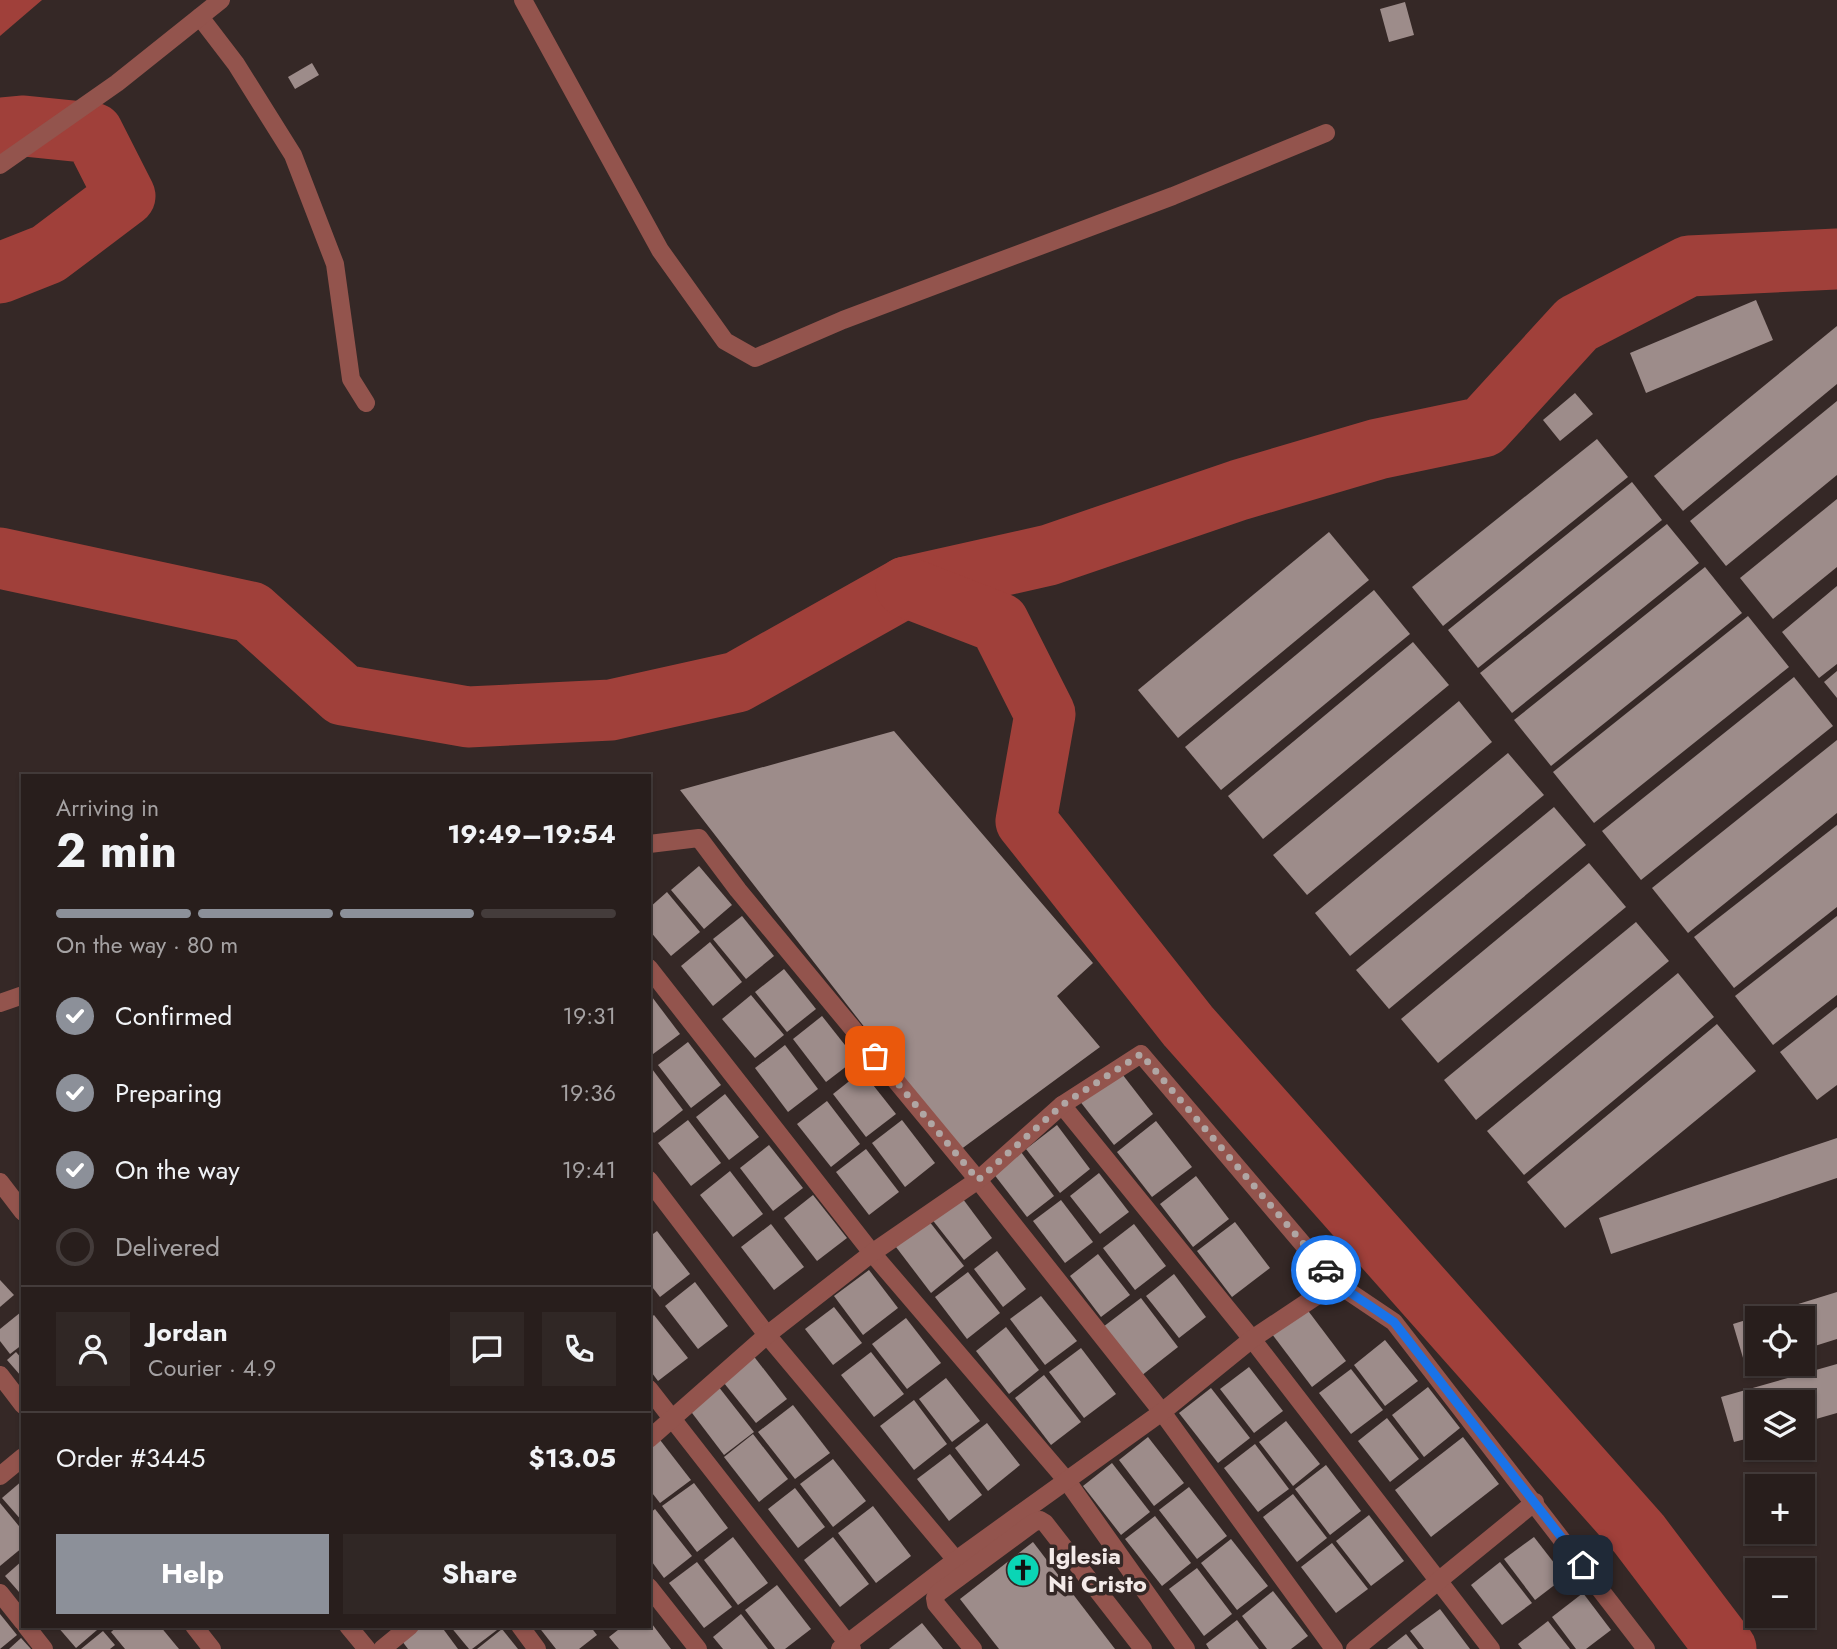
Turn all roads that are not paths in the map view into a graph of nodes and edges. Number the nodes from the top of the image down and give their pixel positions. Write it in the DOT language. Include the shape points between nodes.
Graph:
graph roads {
  1 [pos="221,0"];
  2 [pos="523,0"];
  3 [pos="200,17"];
  4 [pos="1326,133"];
  5 [pos="1,165"];
  6 [pos="366,403"];
  7 [pos="651,844"];
  8 [pos="651,971"];
  9 [pos="21,996"];
  10 [pos="0,1003"];
  11 [pos="1062,1105"];
  12 [pos="978,1180"];
  13 [pos="0,1182"];
  14 [pos="651,1184"];
  15 [pos="21,1209"];
  16 [pos="872,1253"];
  17 [pos="1336,1283"];
  18 [pos="767,1335"];
  19 [pos="1252,1339"];
  20 [pos="0,1374"];
  21 [pos="651,1392"];
  22 [pos="21,1402"];
  23 [pos="1162,1412"];
  24 [pos="673,1419"];
  25 [pos="651,1437"];
  26 [pos="21,1459"];
  27 [pos="0,1476"];
  28 [pos="1067,1481"];
  29 [pos="1535,1502"];
  30 [pos="956,1560"];
  31 [pos="1438,1581"];
  32 [pos="651,1590"];
  33 [pos="0,1593"];
  34 [pos="21,1620"];
  35 [pos="27,1628"];
  36 [pos="196,1628"];
  37 [pos="350,1628"];
  38 [pos="408,1628"];
  39 [pos="521,1628"];
  40 [pos="846,1647"];
  41 [pos="44,1649"];
  42 [pos="212,1649"];
  43 [pos="367,1649"];
  44 [pos="382,1649"];
  45 [pos="537,1649"];
  46 [pos="698,1649"];
  47 [pos="973,1649"];
  48 [pos="1143,1649"];
  49 [pos="1186,1649"];
  50 [pos="1334,1649"];
  51 [pos="1355,1649"];
  52 [pos="1491,1649"];
  53 [pos="1646,1649"];
  1 -- 3 [label="street"];
  2 -- 4 [label="street" via="660,250 725,341 755,358"];
  3 -- 5 [label="street"];
  3 -- 6 [label="street" via="236,64 293,155 335,264 351,379"];
  7 -- 12 [label="street" via="699,838"];
  8 -- 16 [label="street"];
  9 -- 10 [label="street"];
  11 -- 12 [label="street"];
  11 -- 17 [label="street" via="1141,1054"];
  11 -- 19 [label="street"];
  12 -- 16 [label="street"];
  12 -- 23 [label="street"];
  13 -- 15 [label="street"];
  14 -- 18 [label="street"];
  16 -- 18 [label="street"];
  16 -- 28 [label="street"];
  17 -- 19 [label="street"];
  17 -- 29 [label="street" via="1394,1322"];
  18 -- 24 [label="street"];
  18 -- 30 [label="street"];
  19 -- 23 [label="street"];
  19 -- 31 [label="street"];
  20 -- 22 [label="street"];
  21 -- 24 [label="street"];
  23 -- 28 [label="street"];
  23 -- 50 [label="street"];
  24 -- 25 [label="street"];
  24 -- 40 [label="street"];
  26 -- 27 [label="street"];
  28 -- 30 [label="street"];
  28 -- 49 [label="street"];
  29 -- 31 [label="street"];
  29 -- 53 [label="street"];
  30 -- 40 [label="street"];
  31 -- 51 [label="street"];
  31 -- 52 [label="street"];
  32 -- 46 [label="street"];
  33 -- 34 [label="street"];
  35 -- 41 [label="street"];
  36 -- 42 [label="street"];
  37 -- 43 [label="street"];
  38 -- 44 [label="street"];
  39 -- 45 [label="street"];
  47 -- 48 [label="street" via="935,1598 1040,1520"];
}
